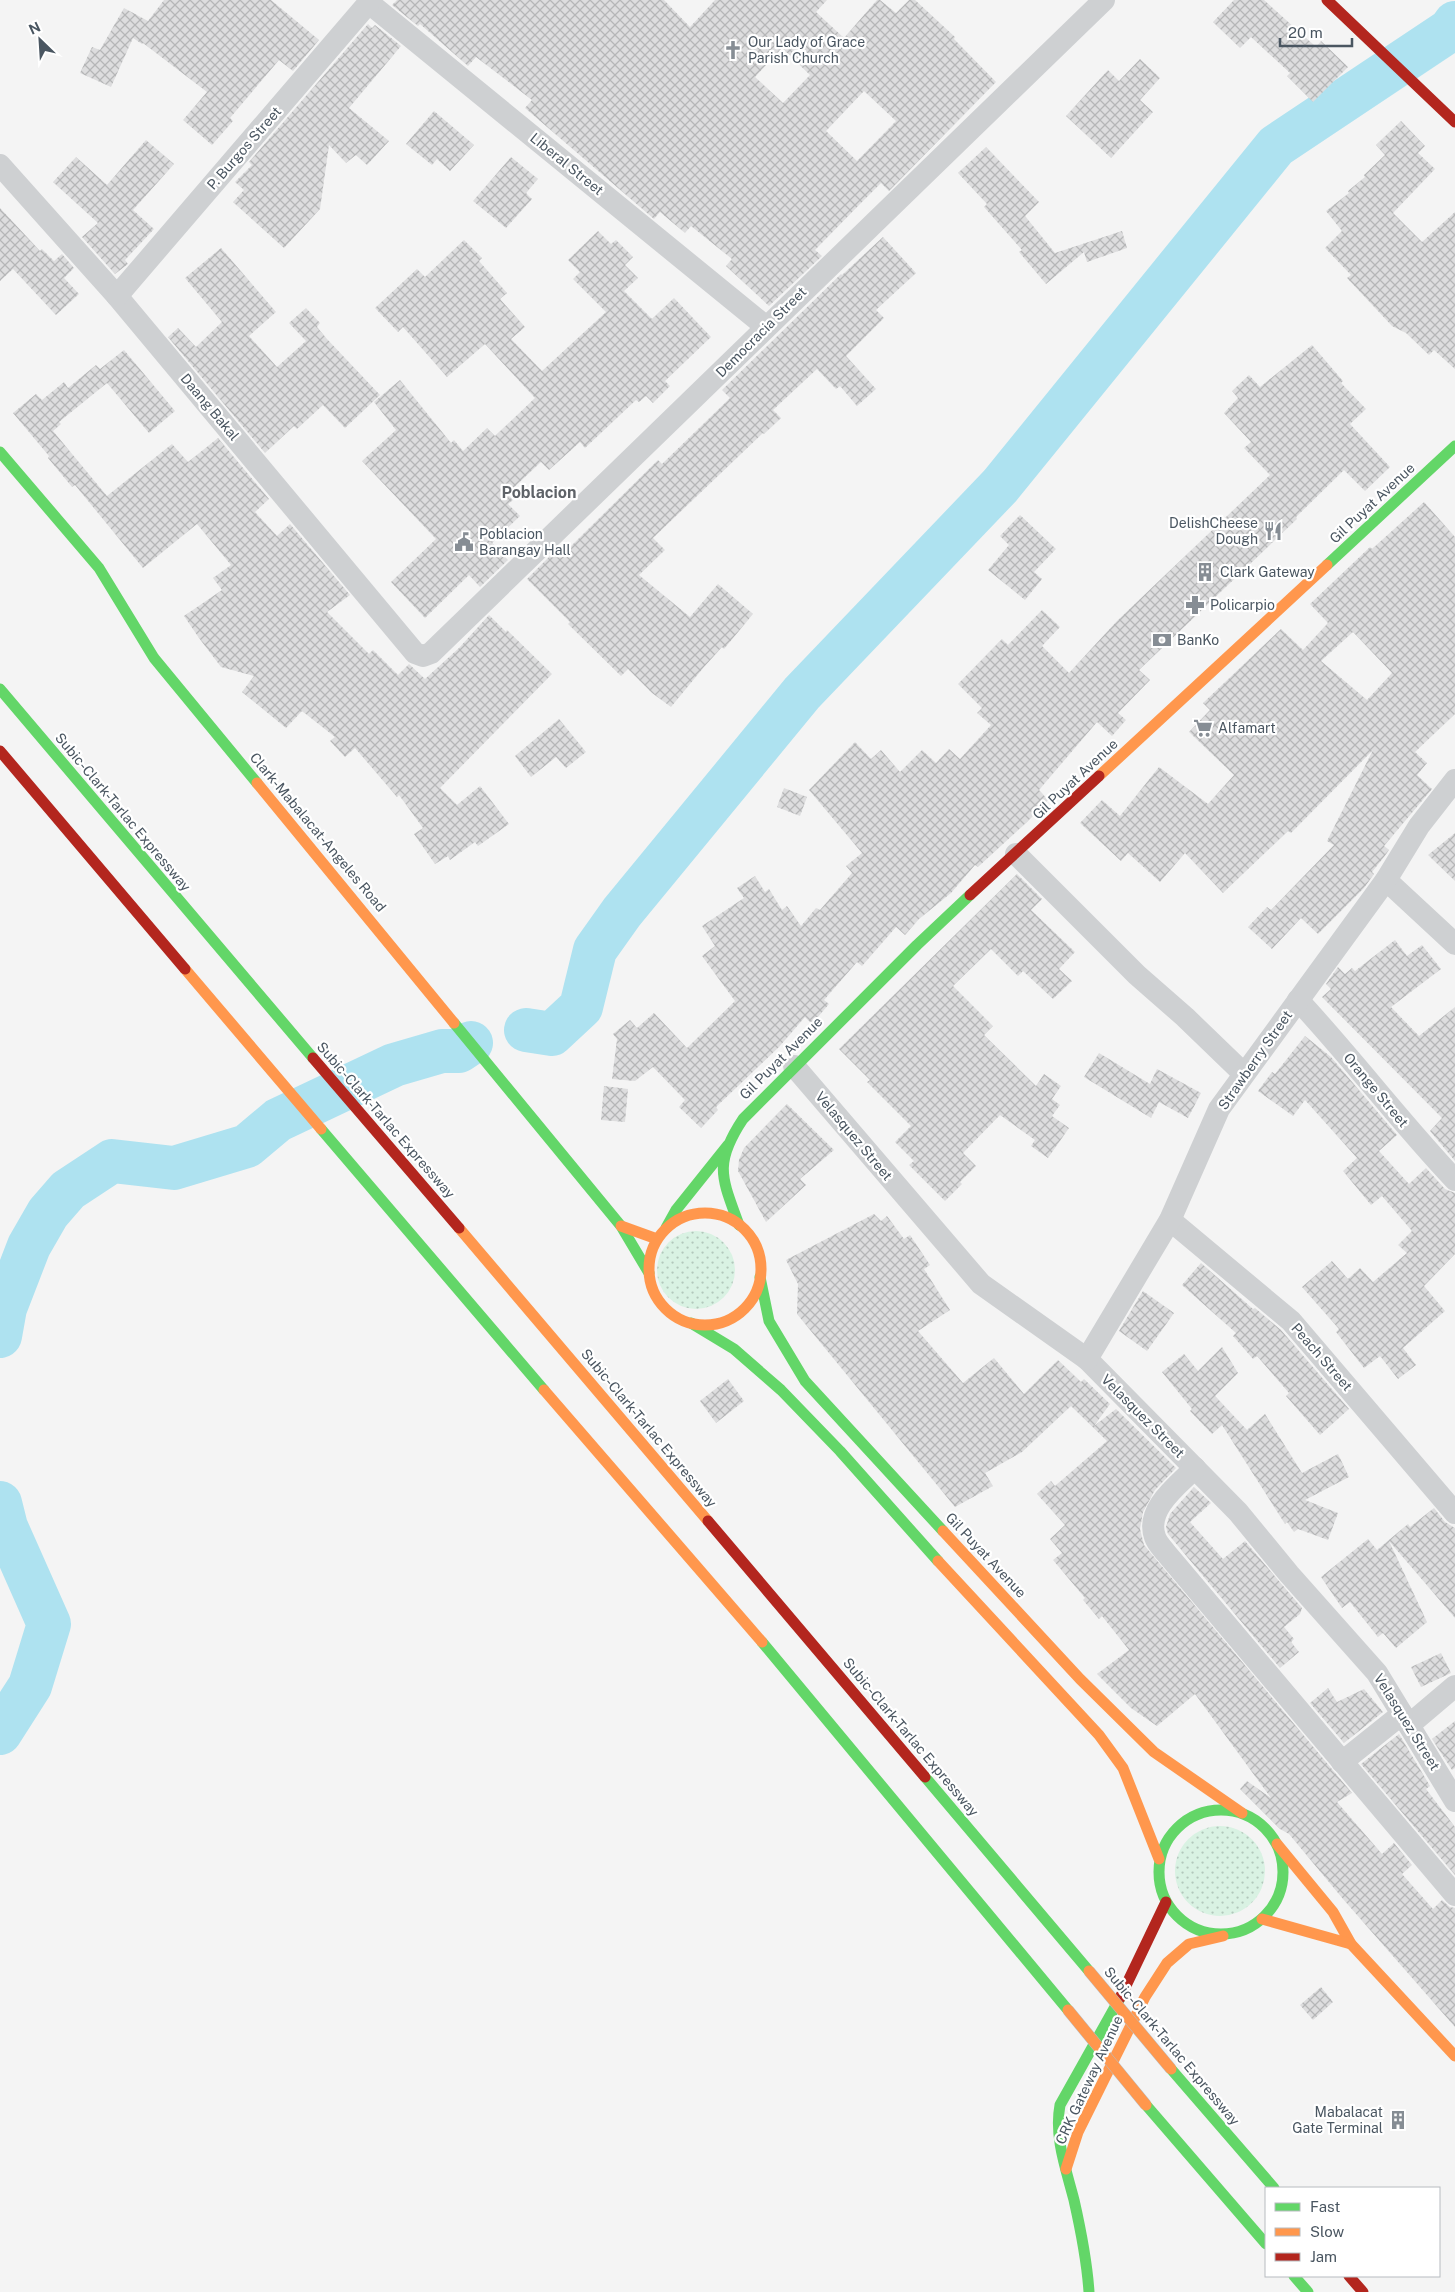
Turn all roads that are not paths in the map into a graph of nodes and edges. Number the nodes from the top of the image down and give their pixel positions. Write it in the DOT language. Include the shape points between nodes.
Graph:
graph roads {
  1 [pos="1104,0"];
  2 [pos="1327,0"];
  3 [pos="370,1"];
  4 [pos="1455,122"];
  5 [pos="0,165"];
  6 [pos="117,296"];
  7 [pos="765,326"];
  8 [pos="1455,446"];
  9 [pos="0,452"];
  10 [pos="415,653"];
  11 [pos="0,689"];
  12 [pos="0,751"];
  13 [pos="1455,780"];
  14 [pos="1016,854"];
  15 [pos="1386,880"];
  16 [pos="1455,944"];
  17 [pos="1298,1000"];
  18 [pos="794,1066"];
  19 [pos="1243,1073"];
  20 [pos="728,1145"];
  21 [pos="1455,1180"];
  22 [pos="1170,1220"];
  23 [pos="739,1225"];
  24 [pos="621,1226"];
  25 [pos="661,1235"];
  26 [pos="649,1273"];
  27 [pos="760,1277"];
  28 [pos="691,1323"];
  29 [pos="1087,1360"];
  30 [pos="1195,1468"];
  31 [pos="1455,1513"];
  32 [pos="1455,1686"];
  33 [pos="1405,1720"];
  34 [pos="1342,1762"];
  35 [pos="1455,1801"];
  36 [pos="1242,1813"];
  37 [pos="1277,1844"];
  38 [pos="1160,1859"];
  39 [pos="1455,1896"];
  40 [pos="1166,1902"];
  41 [pos="1262,1919"];
  42 [pos="1229,1934"];
  43 [pos="1351,1944"];
  44 [pos="1455,2056"];
  45 [pos="1066,2169"];
  46 [pos="1273,2187"];
  47 [pos="1265,2243"];
  48 [pos="1295,2277"];
  49 [pos="1350,2277"];
  50 [pos="1089,2292"];
  51 [pos="1308,2292"];
  52 [pos="1363,2292"];
  1 -- 7 [label="street, Democracia Street"];
  2 -- 4 [label="main road"];
  3 -- 6 [label="street, P. Burgos Street"];
  3 -- 7 [label="street, Liberal Street"];
  5 -- 6 [label="street, Daang Bakal"];
  6 -- 10 [label="street, Daang Bakal"];
  7 -- 10 [label="street, Democracia Street" via="431,652 422,656"];
  8 -- 14 [label="main road, Gil Puyat Avenue"];
  9 -- 24 [label="main road, Clark-Mabalacat-Angeles Road" via="99,568 154,658"];
  11 -- 46 [label="main road, Subic-Clark-Tarlac Expressway, bridge"];
  12 -- 47 [label="main road, bridge" via="516,1358 674,1538 1146,2105"];
  13 -- 15 [label="street, Strawberry Street" via="1420,826"];
  14 -- 18 [label="main road, Gil Puyat Avenue"];
  14 -- 19 [label="street" via="1137,975"];
  15 -- 16 [label="street"];
  15 -- 17 [label="street, Strawberry Street"];
  17 -- 19 [label="street, Strawberry Street"];
  17 -- 21 [label="street, Orange Street"];
  18 -- 20 [label="main road, Gil Puyat Avenue" via="750,1110"];
  18 -- 29 [label="street, Velasquez Street" via="981,1284"];
  19 -- 22 [label="street, Strawberry Street" via="1219,1109"];
  20 -- 23 [label="main road, Gil Puyat Avenue" via="722,1158 724,1188"];
  20 -- 25 [label="main road, Gil Puyat Avenue" via="676,1210"];
  22 -- 29 [label="street, Strawberry Street"];
  22 -- 31 [label="street, Peach Street" via="1291,1321"];
  23 -- 25 [label="main road" via="718,1215 695,1214 684,1217"];
  23 -- 27 [label="main road" via="754,1243 760,1260"];
  24 -- 25 [label="main road, Clark-Mabalacat-Angeles Road"];
  24 -- 26 [label="main road, Clark-Mabalacat-Angeles Road"];
  25 -- 26 [label="main road" via="651,1256"];
  26 -- 28 [label="main road" via="655,1295 662,1305"];
  27 -- 28 [label="main road" via="752,1299 736,1316 714,1324"];
  27 -- 36 [label="main road, Gil Puyat Avenue" via="769,1321 805,1381 1121,1720 1154,1752"];
  28 -- 38 [label="main road" via="734,1349 781,1390 1099,1735 1123,1768"];
  29 -- 30 [label="street, Velasquez Street"];
  30 -- 33 [label="street, Velasquez Street" via="1238,1512 1377,1673"];
  30 -- 34 [label="street" via="1167,1496 1155,1515 1155,1538"];
  32 -- 33 [label="street"];
  33 -- 34 [label="street"];
  33 -- 35 [label="street, Velasquez Street"];
  34 -- 39 [label="street"];
  36 -- 37 [label="main road" via="1268,1830"];
  36 -- 38 [label="main road" via="1219,1810 1197,1814 1173,1832"];
  37 -- 41 [label="main road" via="1282,1857 1282,1884 1271,1909"];
  37 -- 43 [label="main road" via="1333,1912"];
  38 -- 40 [label="main road" via="1158,1874"];
  40 -- 42 [label="main road" via="1186,1925 1199,1931"];
  40 -- 45 [label="main road, CRK Gateway Avenue" via="1130,1977 1060,2105 1058,2141"];
  41 -- 42 [label="main road" via="1247,1929"];
  41 -- 43 [label="main road"];
  42 -- 45 [label="main road, CRK Gateway Avenue" via="1189,1944 1166,1963 1145,1997 1078,2132"];
  43 -- 44 [label="main road"];
  45 -- 50 [label="main road" via="1084,2247"];
  48 -- 51 [label="main road"];
  49 -- 52 [label="main road"];
}
